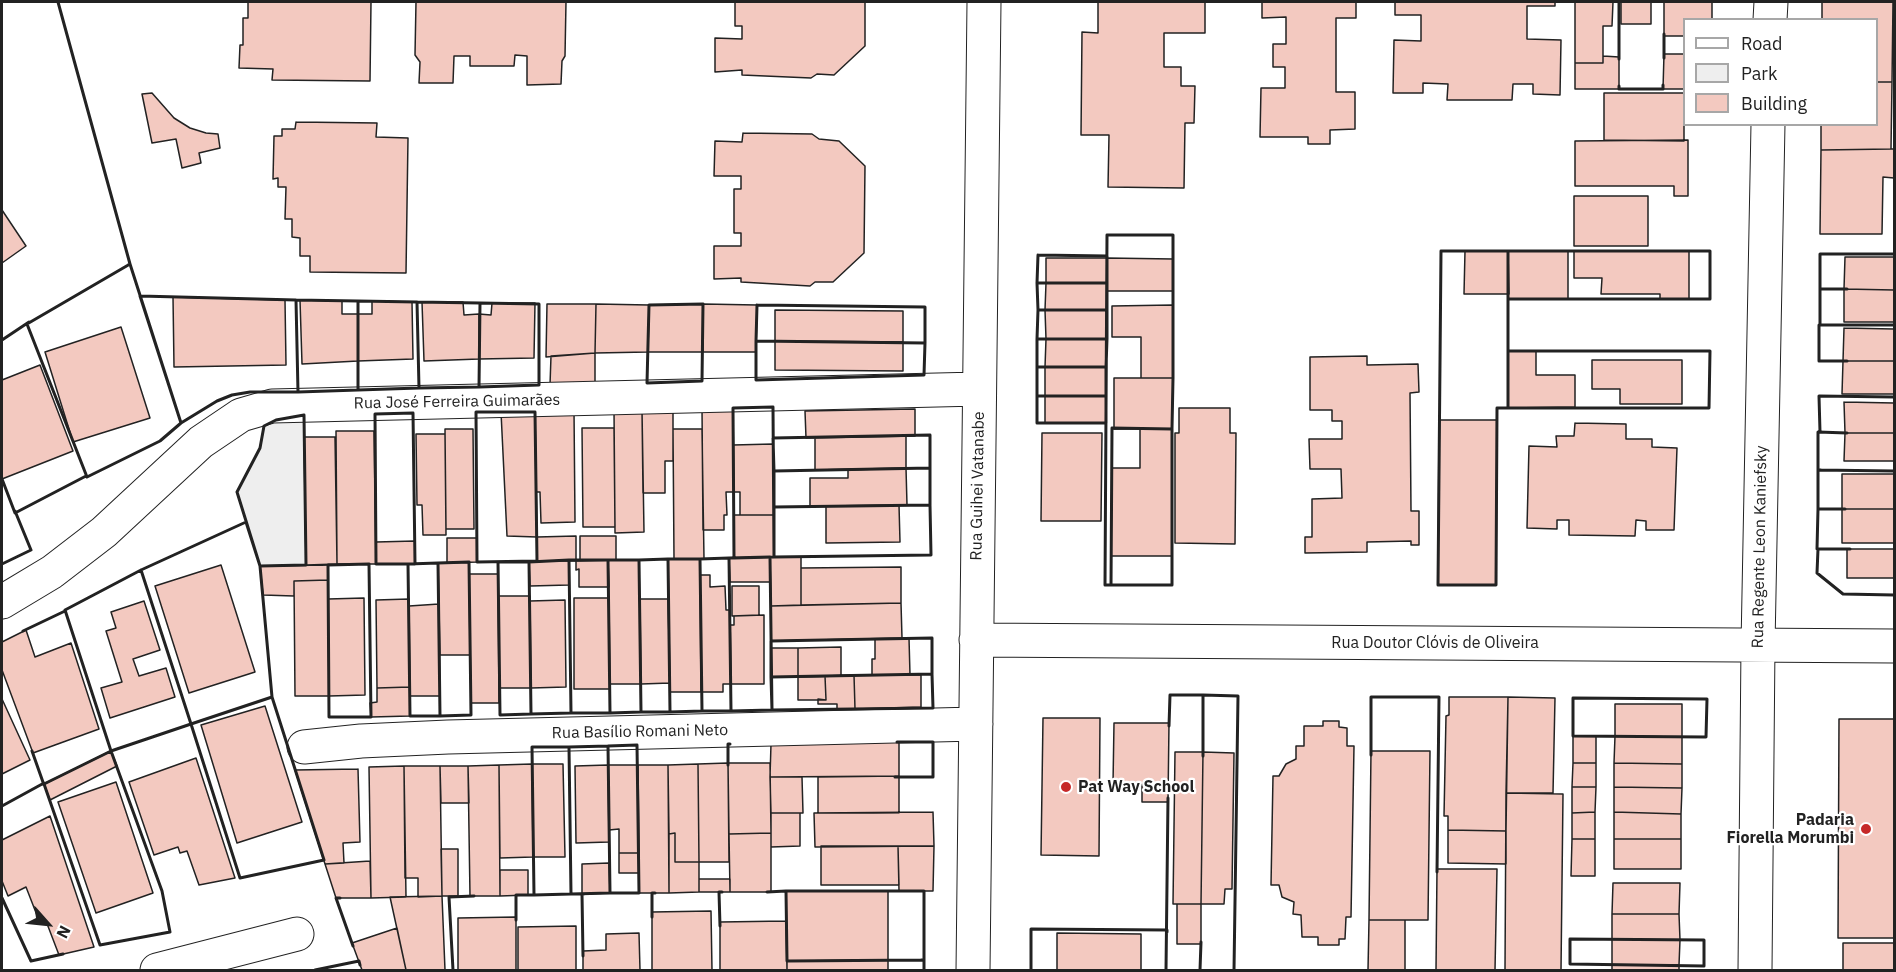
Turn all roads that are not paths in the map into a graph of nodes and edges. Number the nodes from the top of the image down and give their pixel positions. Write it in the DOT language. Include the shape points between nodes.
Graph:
graph roads {
  1 [pos="984,2"];
  2 [pos="1771,2"];
  3 [pos="1770,18"];
  4 [pos="1768,126"];
  5 [pos="979,389"];
  6 [pos="2,602"];
  7 [pos="976,640"];
  8 [pos="1758,645"];
  9 [pos="1894,646"];
  10 [pos="975,724"];
  11 [pos="304,747"];
  12 [pos="297,934"];
  13 [pos="157,970"];
  14 [pos="973,970"];
  15 [pos="1755,970"];
  1 -- 5 [label="street, Rua Guihei Vatanabe"];
  2 -- 3 [label="street"];
  4 -- 8 [label="street, Rua Regente Leon Kaniefsky"];
  5 -- 6 [label="street, Rua José Ferreira Guimarães" via="272,406 240,415 201,442 104,532 52,572"];
  5 -- 7 [label="street, Rua Guihei Vatanabe"];
  7 -- 8 [label="street, Rua Doutor Clóvis de Oliveira"];
  7 -- 10 [label="street, Rua Guihei Vatanabe"];
  8 -- 9 [label="street, Rua Doutor Clóvis de Oliveira"];
  8 -- 15 [label="street, Rua Regente Leon Kaniefsky"];
  10 -- 11 [label="street, Rua Basílio Romani Neto" via="448,737"];
  10 -- 14 [label="street, Rua Guihei Vatanabe"];
  12 -- 13 [label="street"];
}
